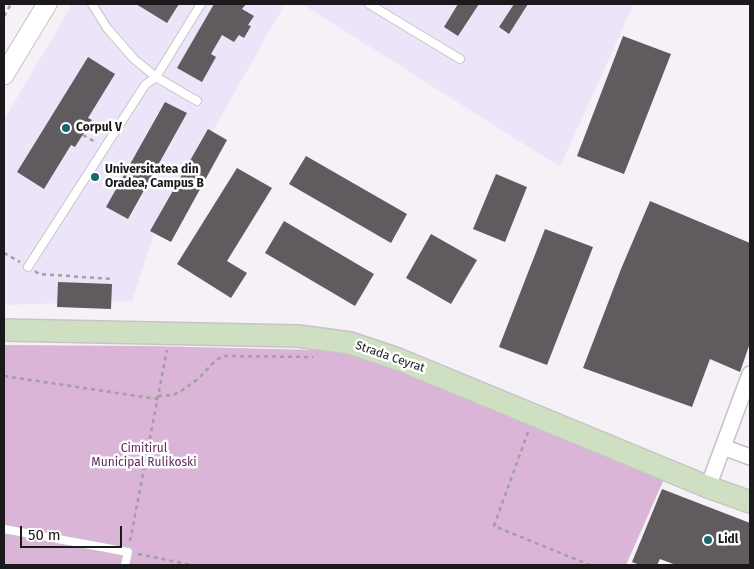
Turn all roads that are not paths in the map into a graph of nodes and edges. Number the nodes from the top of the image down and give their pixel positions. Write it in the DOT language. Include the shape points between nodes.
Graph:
graph roads {
  1 [pos="47,4"];
  2 [pos="92,4"];
  3 [pos="201,4"];
  4 [pos="369,4"];
  5 [pos="460,59"];
  6 [pos="4,75"];
  7 [pos="156,77"];
  8 [pos="197,101"];
  9 [pos="28,267"];
  10 [pos="4,330"];
  11 [pos="750,374"];
  12 [pos="743,414"];
  13 [pos="723,447"];
  14 [pos="750,457"];
  15 [pos="708,487"];
  16 [pos="750,502"];
  17 [pos="4,529"];
  18 [pos="125,565"];
  1 -- 6 [label="street"];
  2 -- 7 [label="lane" via="107,28 134,59"];
  3 -- 7 [label="lane"];
  4 -- 5 [label="lane"];
  7 -- 8 [label="lane"];
  7 -- 9 [label="lane" via="145,85"];
  10 -- 15 [label="main road, Strada Ceyrat" via="298,336 343,342 398,359"];
  11 -- 12 [label="street"];
  12 -- 13 [label="street"];
  13 -- 14 [label="street"];
  13 -- 15 [label="street"];
  15 -- 16 [label="main road, Strada Ceyrat"];
  17 -- 18 [label="lane" via="128,552"];
}
